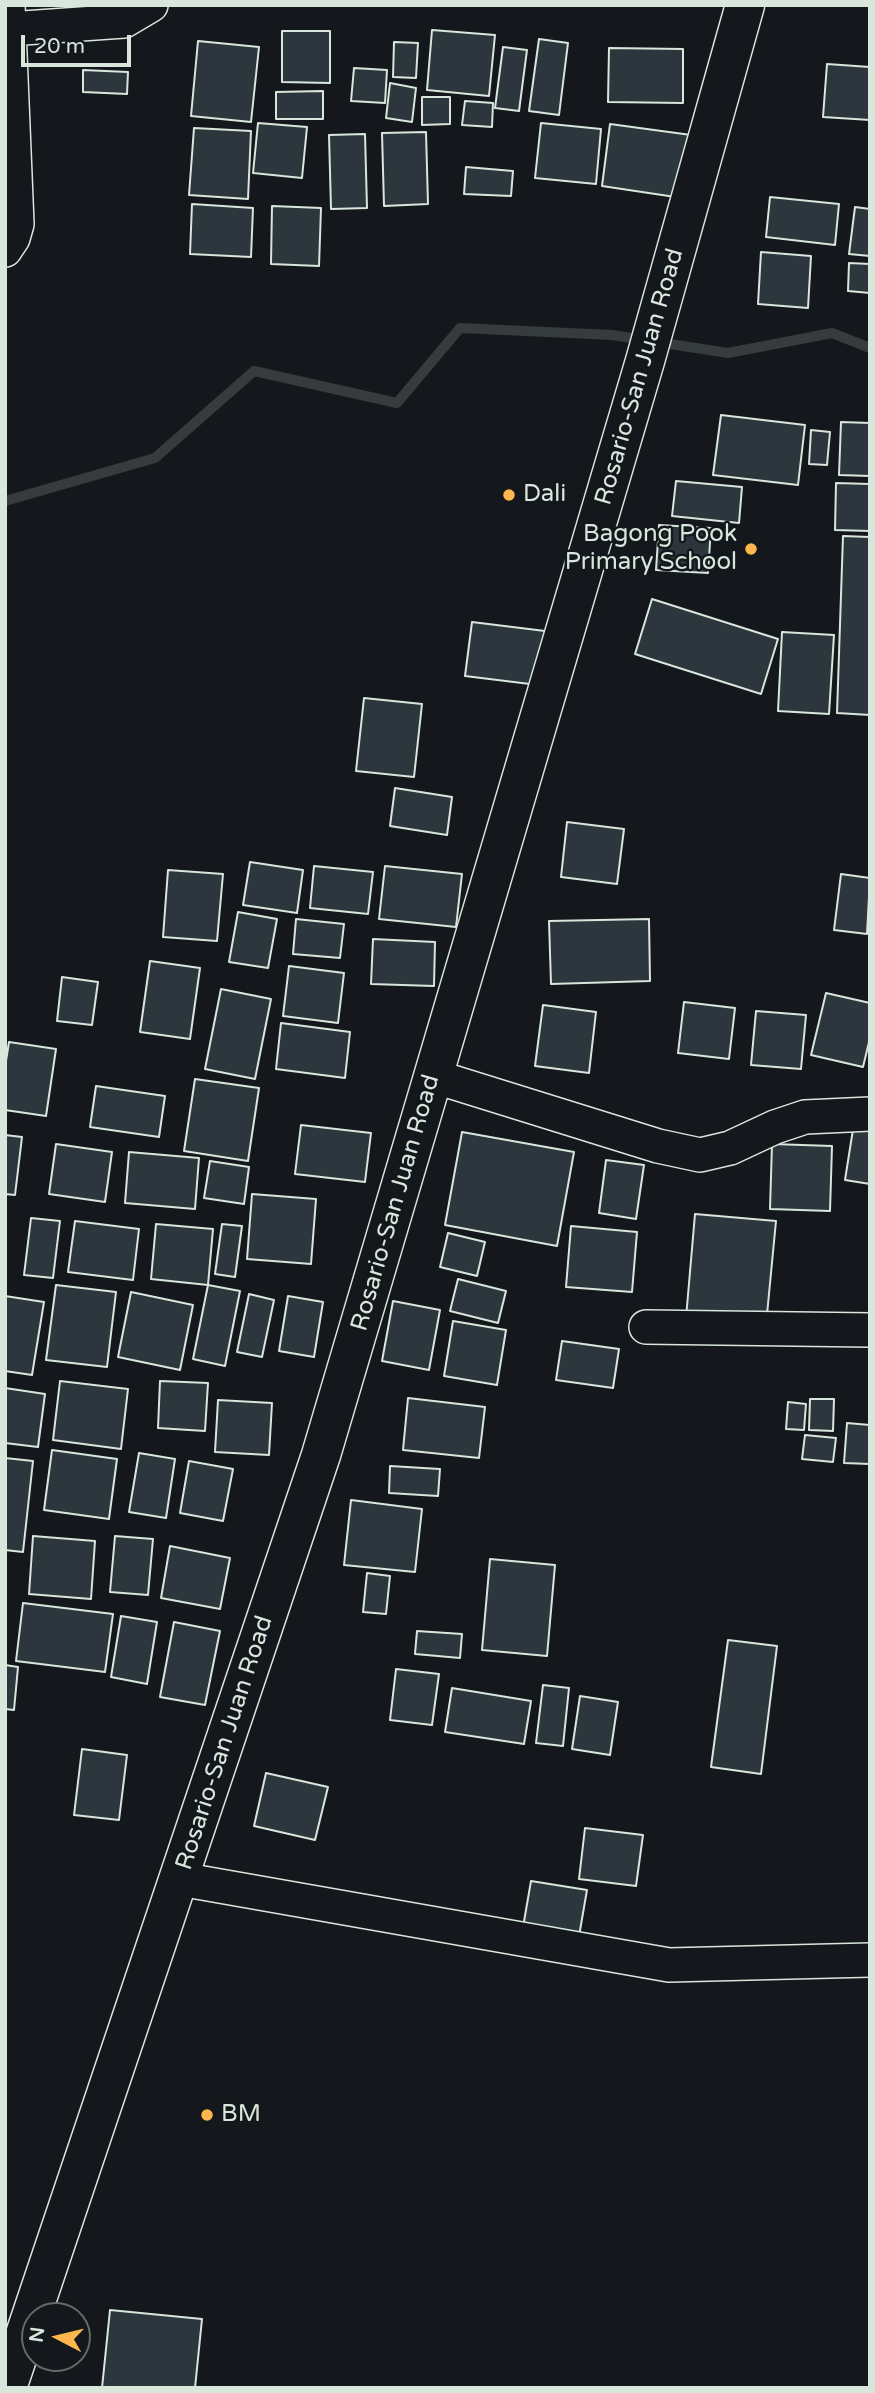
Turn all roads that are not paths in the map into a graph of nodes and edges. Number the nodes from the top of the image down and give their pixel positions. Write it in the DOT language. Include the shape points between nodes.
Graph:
graph roads {
  1 [pos="151,5"];
  2 [pos="745,5"];
  3 [pos="9,17"];
  4 [pos="5,250"];
  5 [pos="433,1076"];
  6 [pos="870,1114"];
  7 [pos="646,1326"];
  8 [pos="870,1330"];
  9 [pos="180,1879"];
  10 [pos="870,1960"];
  11 [pos="7,2388"];
  1 -- 3 [label="street" via="124,21"];
  2 -- 5 [label="main road, Rosario-San Juan Road" via="657,320"];
  3 -- 4 [label="street" via="17,224"];
  5 -- 6 [label="street" via="700,1155 730,1148 805,1117"];
  5 -- 9 [label="main road, Rosario-San Juan Road" via="321,1455"];
  7 -- 8 [label="street"];
  9 -- 10 [label="street" via="669,1965"];
  9 -- 11 [label="main road, Rosario-San Juan Road"];
}
